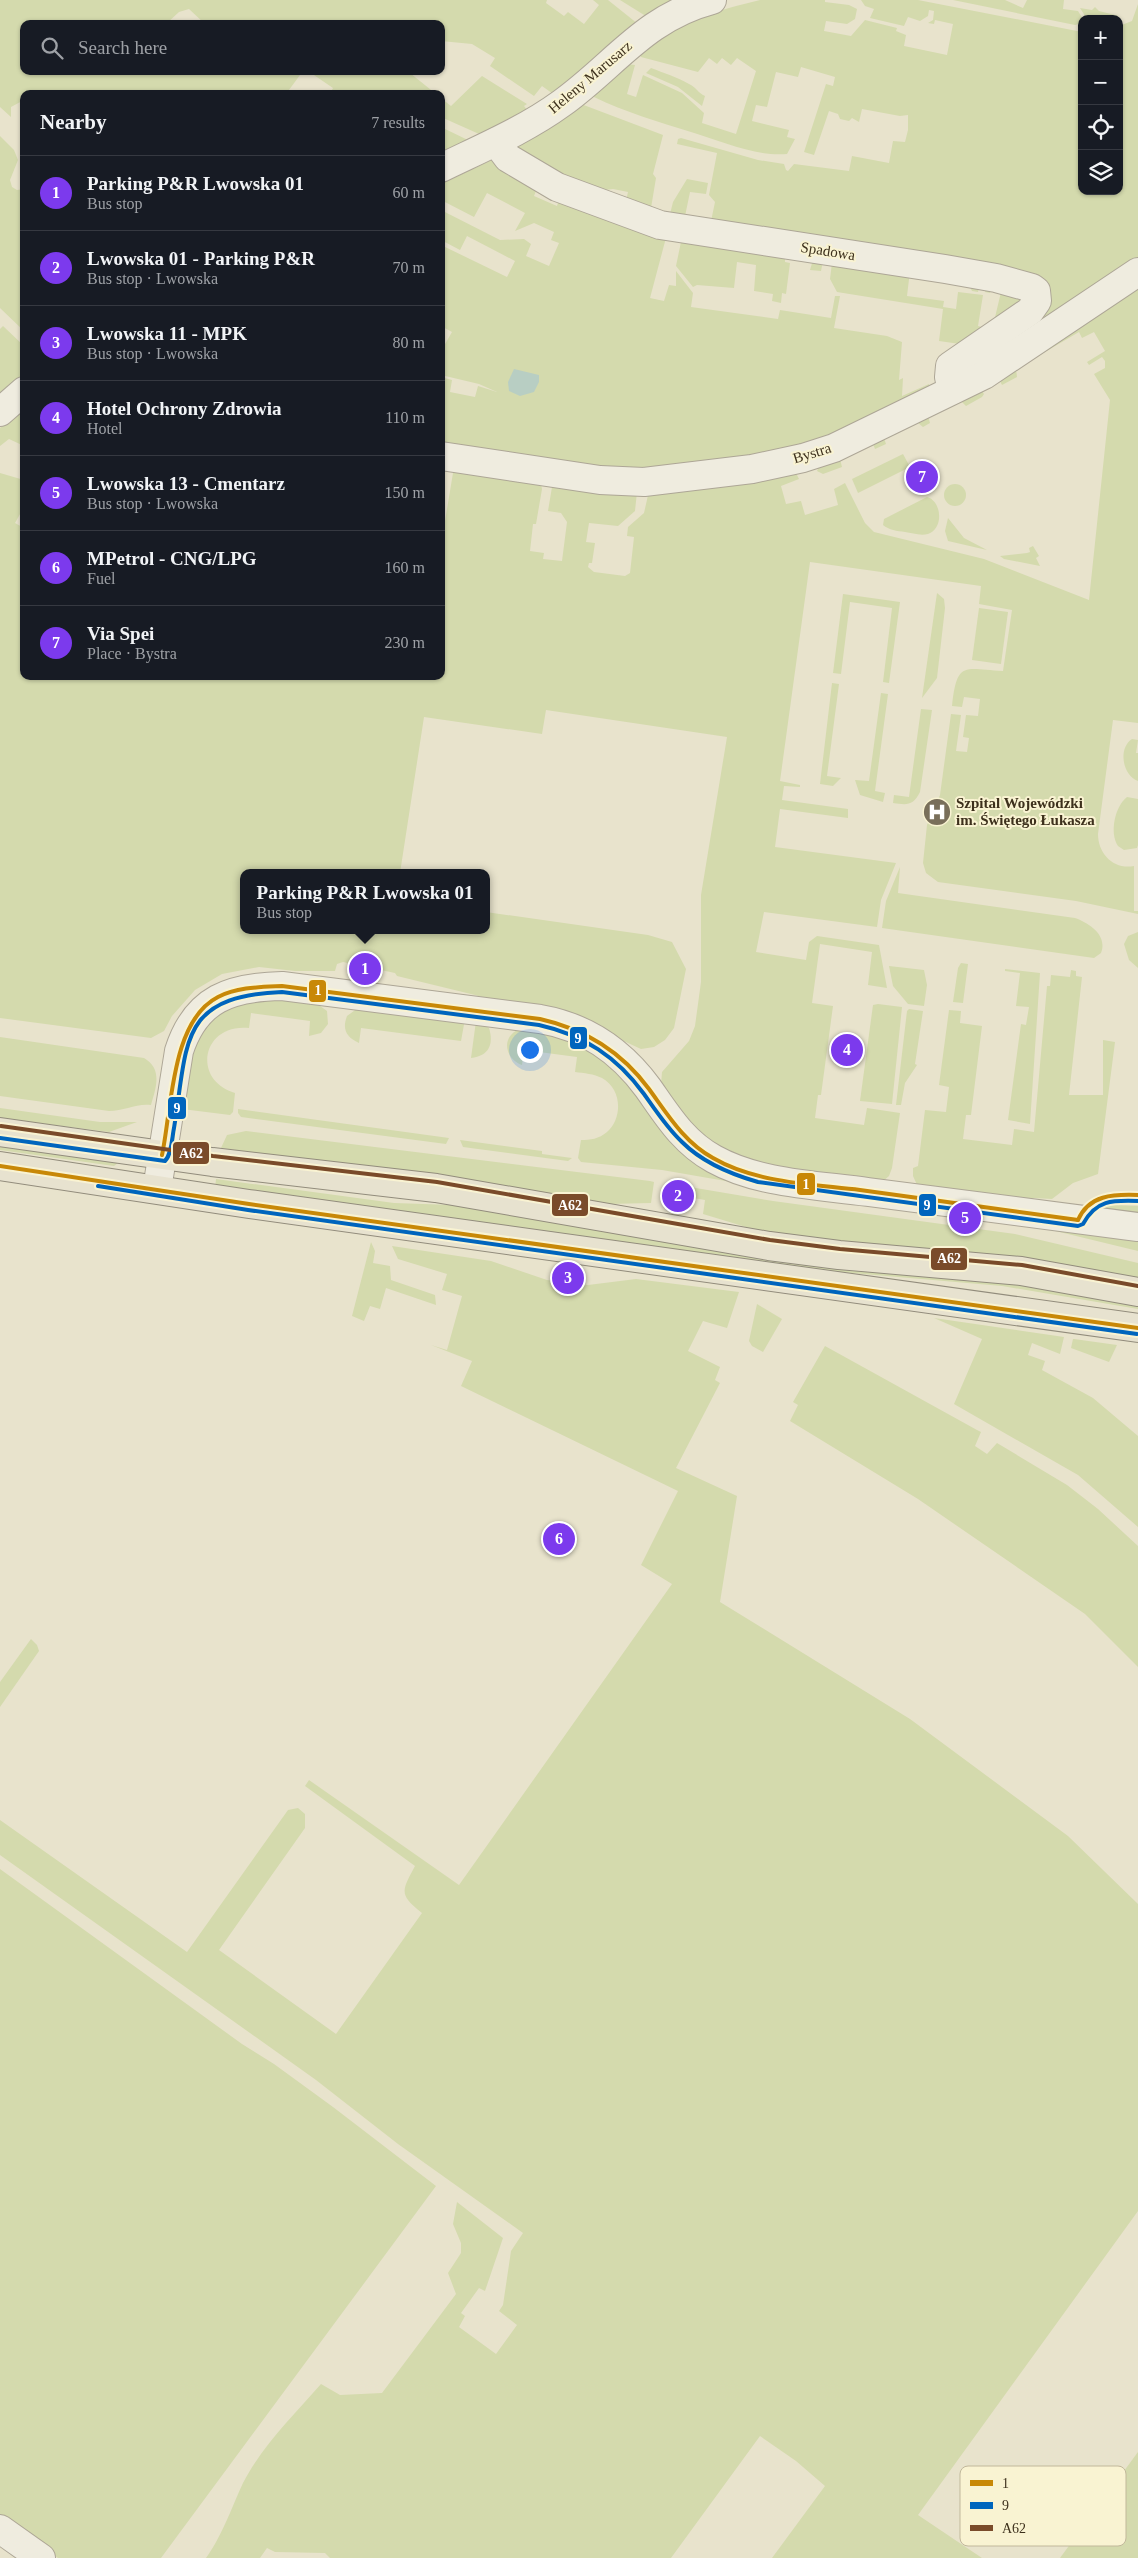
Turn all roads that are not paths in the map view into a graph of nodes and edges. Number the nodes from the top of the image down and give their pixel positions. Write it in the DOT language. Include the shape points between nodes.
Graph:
graph roads {
  1 [pos="712,0"];
  2 [pos="496,142"];
  3 [pos="445,166"];
  4 [pos="1138,272"];
  5 [pos="952,390"];
  6 [pos="20,394"];
  7 [pos="0,412"];
  8 [pos="445,457"];
  9 [pos="0,1132"];
  10 [pos="162,1155"];
  11 [pos="0,1166"];
  12 [pos="156,1189"];
  13 [pos="1138,1227"];
  14 [pos="1138,1292"];
  15 [pos="1138,1328"];
  16 [pos="0,2528"];
  17 [pos="33,2556"];
  1 -- 2 [label="street, Heleny Marusarz" via="656,24 565,101"];
  2 -- 3 [label="street, Heleny Marusarz"];
  2 -- 5 [label="street, Spadowa" via="508,158 557,187 660,225 928,266 996,278 1036,291 1037,301 1030,311 950,366"];
  4 -- 5 [label="street, Bystra" via="1087,304 1029,347 984,375"];
  5 -- 8 [label="street, Bystra" via="826,450 752,469 644,482 600,480"];
  6 -- 7 [label="street"];
  9 -- 10 [label="main road"];
  10 -- 12 [label="street"];
  10 -- 13 [label="street" via="179,1051 186,1031 210,1002 224,995 260,986 282,986 540,1019 576,1028 624,1059 676,1129 693,1145 739,1170 802,1183"];
  10 -- 14 [label="main road" via="436,1188 769,1246 1021,1271"];
  11 -- 12 [label="main road"];
  12 -- 15 [label="main road"];
  16 -- 17 [label="street"];
}
